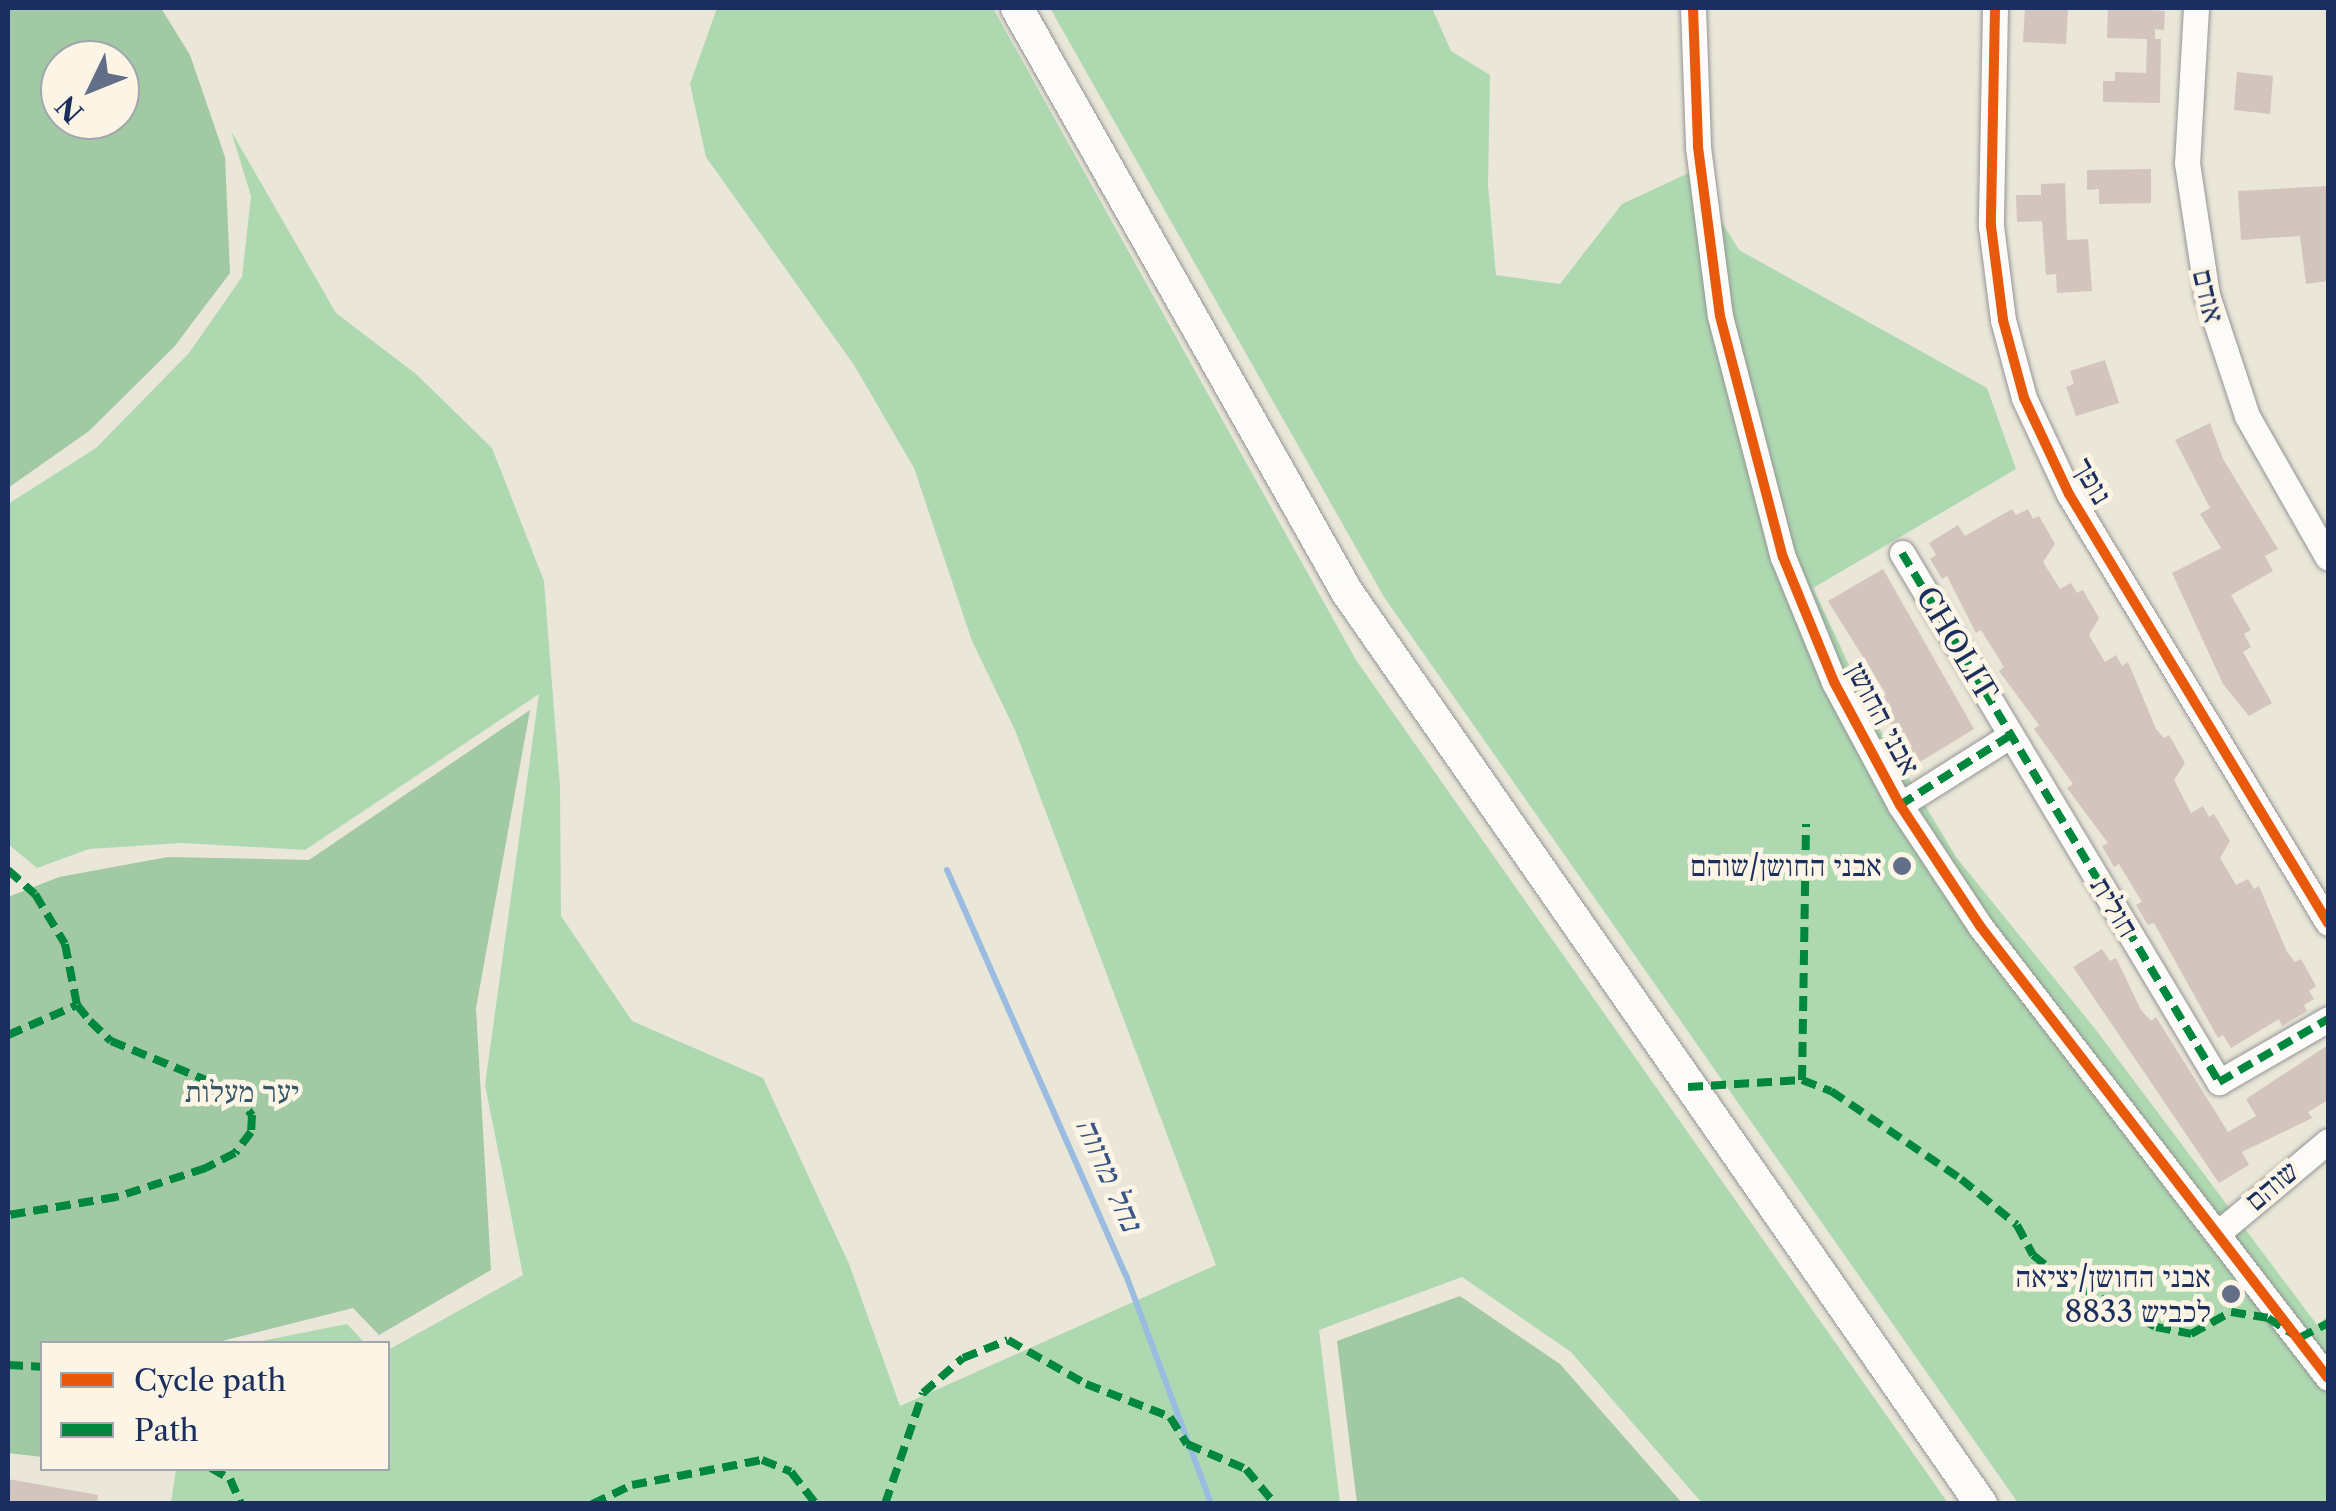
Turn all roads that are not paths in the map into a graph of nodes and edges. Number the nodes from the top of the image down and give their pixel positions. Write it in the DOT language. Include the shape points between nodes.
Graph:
graph roads {
  1 [pos="1016,8"];
  2 [pos="1694,8"];
  3 [pos="1995,8"];
  4 [pos="2196,8"];
  5 [pos="1902,553"];
  6 [pos="2328,558"];
  7 [pos="2011,735"];
  8 [pos="1900,805"];
  9 [pos="2328,923"];
  10 [pos="2328,1019"];
  11 [pos="2328,1141"];
  12 [pos="2218,1233"];
  13 [pos="2328,1378"];
  14 [pos="1981,1504"];
  1 -- 14 [label="main road" via="1347,592"];
  2 -- 8 [label="street, אבני החושן" via="1707,232 1742,414 1804,613"];
  3 -- 9 [label="street, נופך" via="1991,226 2024,398 2070,494"];
  4 -- 6 [label="street, אודם" via="2187,162 2212,319 2252,428"];
  5 -- 7 [label="street, CHOLIT"];
  7 -- 8 [label="street"];
  7 -- 10 [label="street, חולית" via="2219,1082"];
  8 -- 12 [label="street, אבני החושן" via="2010,966"];
  11 -- 12 [label="street, שוהם"];
  12 -- 13 [label="street, אבני החושן"];
}
